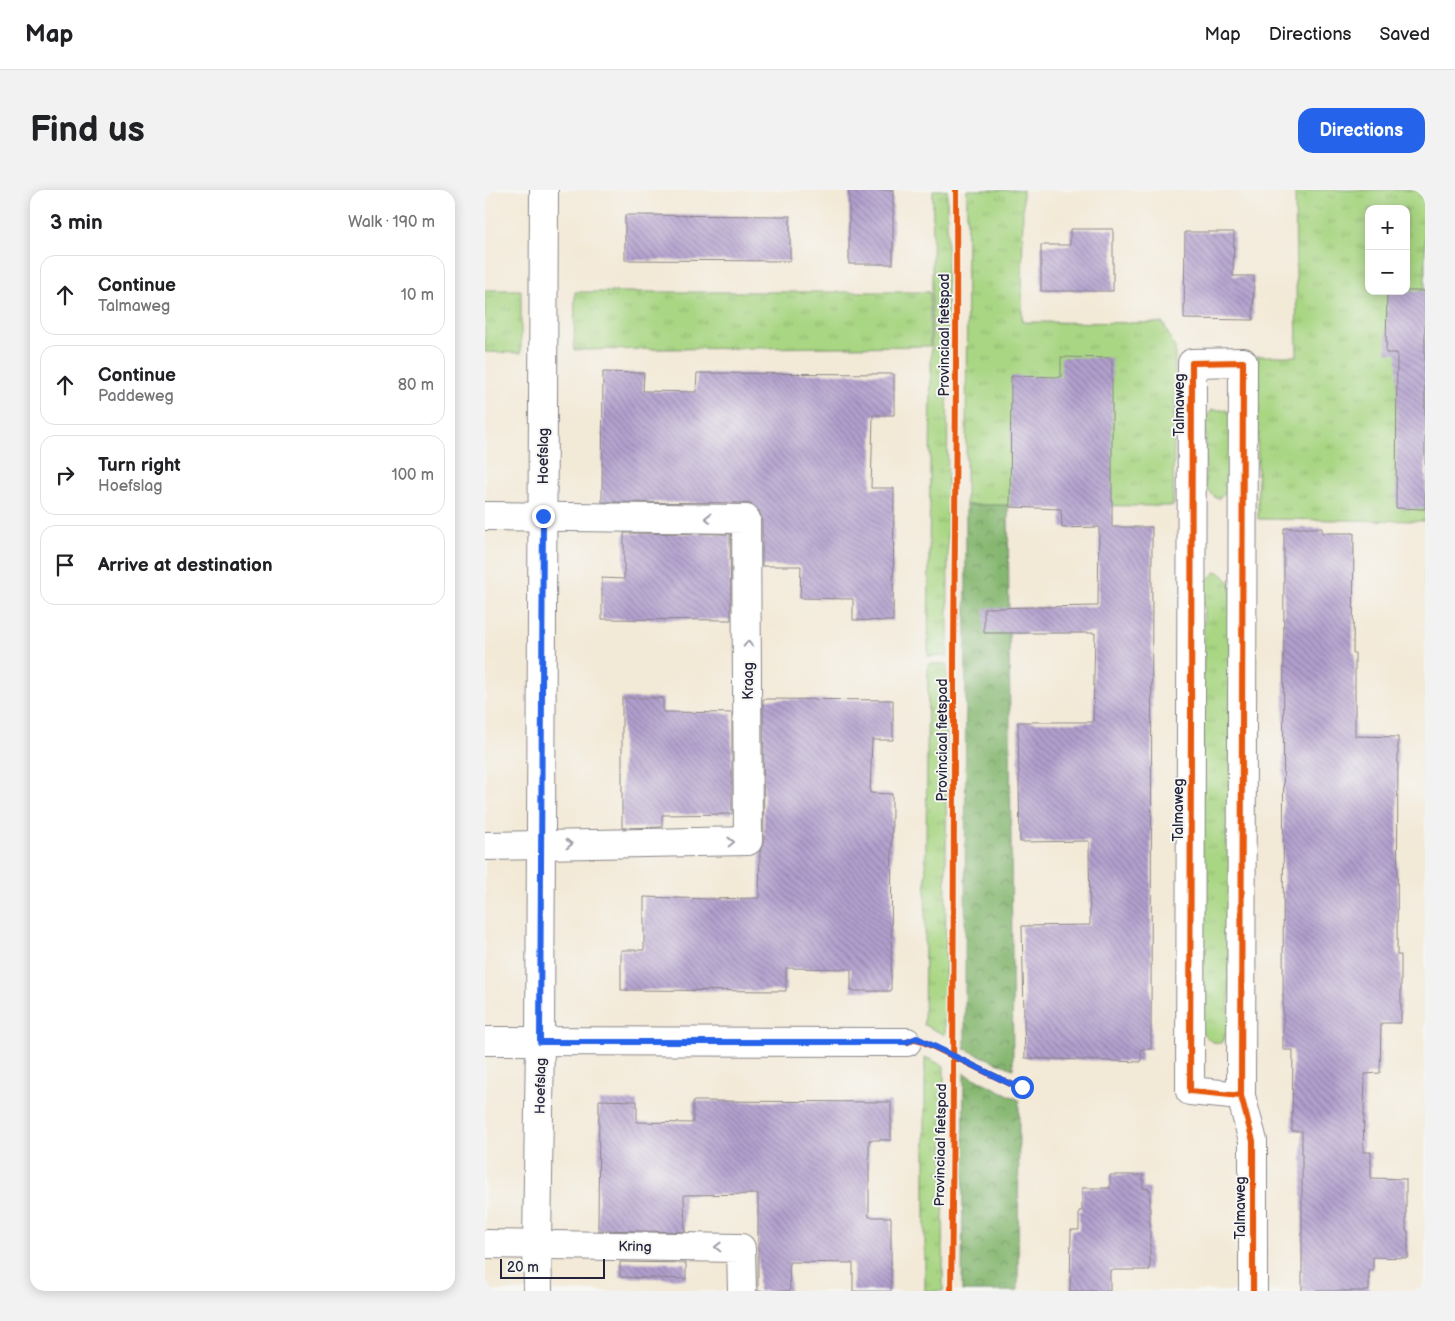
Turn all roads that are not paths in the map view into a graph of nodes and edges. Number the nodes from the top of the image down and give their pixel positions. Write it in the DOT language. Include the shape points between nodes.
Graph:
graph roads {
  1 [pos="544,190"];
  2 [pos="485,516"];
  3 [pos="543,516"];
  4 [pos="541,845"];
  5 [pos="485,846"];
  6 [pos="485,1041"];
  7 [pos="540,1042"];
  8 [pos="907,1042"];
  9 [pos="1241,1096"];
  10 [pos="485,1244"];
  11 [pos="537,1244"];
  12 [pos="538,1291"];
  13 [pos="742,1291"];
  14 [pos="1253,1291"];
  1 -- 3 [label="street, Hoefslag"];
  2 -- 3 [label="street, Kraag"];
  3 -- 4 [label="street, Hoefslag"];
  4 -- 3 [label="street, Kraag, one-way" via="749,841 747,519"];
  4 -- 5 [label="street, Kraag"];
  4 -- 7 [label="street, Hoefslag"];
  6 -- 7 [label="street"];
  7 -- 8 [label="street"];
  7 -- 11 [label="street, Hoefslag"];
  9 -- 9 [label="street, Talmaweg" via="1190,1091 1192,363 1243,362"];
  9 -- 14 [label="street, Talmaweg" via="1253,1141"];
  10 -- 11 [label="street, Kring"];
  11 -- 12 [label="street, Hoefslag"];
  13 -- 11 [label="street, Kring, one-way" via="741,1248"];
}
